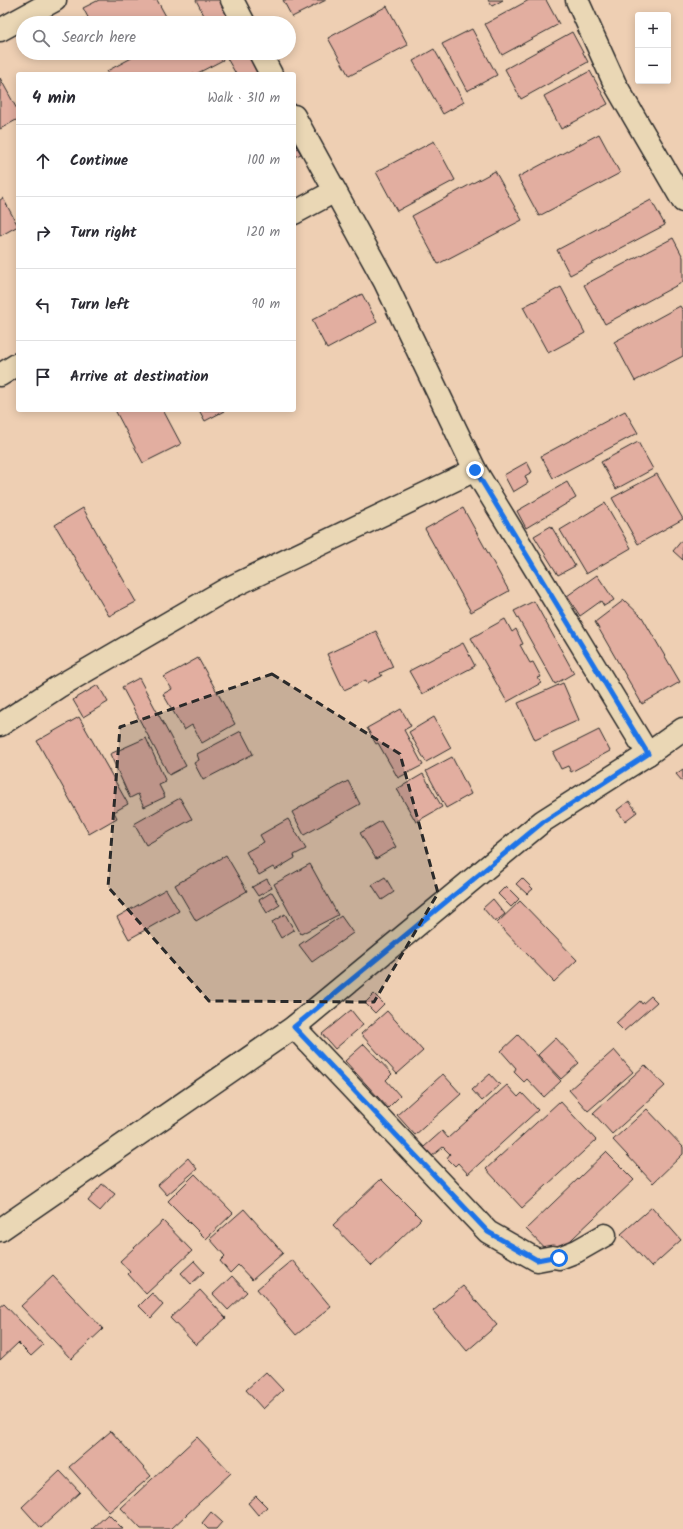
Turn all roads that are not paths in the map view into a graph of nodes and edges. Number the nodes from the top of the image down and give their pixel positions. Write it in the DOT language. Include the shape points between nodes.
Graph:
graph roads {
  1 [pos="55,0"];
  2 [pos="232,0"];
  3 [pos="577,0"];
  4 [pos="26,16"];
  5 [pos="240,16"];
  6 [pos="16,21"];
  7 [pos="0,30"];
  8 [pos="264,60"];
  9 [pos="270,72"];
  10 [pos="296,120"];
  11 [pos="335,191"];
  12 [pos="683,201"];
  13 [pos="296,212"];
  14 [pos="16,365"];
  15 [pos="0,375"];
  16 [pos="475,470"];
  17 [pos="0,725"];
  18 [pos="683,729"];
  19 [pos="648,754"];
  20 [pos="294,1027"];
  21 [pos="0,1230"];
  22 [pos="605,1235"];
  1 -- 4 [label="street"];
  2 -- 5 [label="street"];
  3 -- 12 [label="street" via="615,84"];
  6 -- 7 [label="street"];
  8 -- 9 [label="street"];
  10 -- 11 [label="street"];
  11 -- 13 [label="street"];
  11 -- 16 [label="street" via="385,282"];
  14 -- 15 [label="street"];
  16 -- 17 [label="street" via="225,590 58,687"];
  16 -- 19 [label="street"];
  18 -- 19 [label="street"];
  19 -- 20 [label="street" via="543,822"];
  20 -- 21 [label="street"];
  20 -- 22 [label="street" via="488,1232 537,1260 559,1258"];
}
